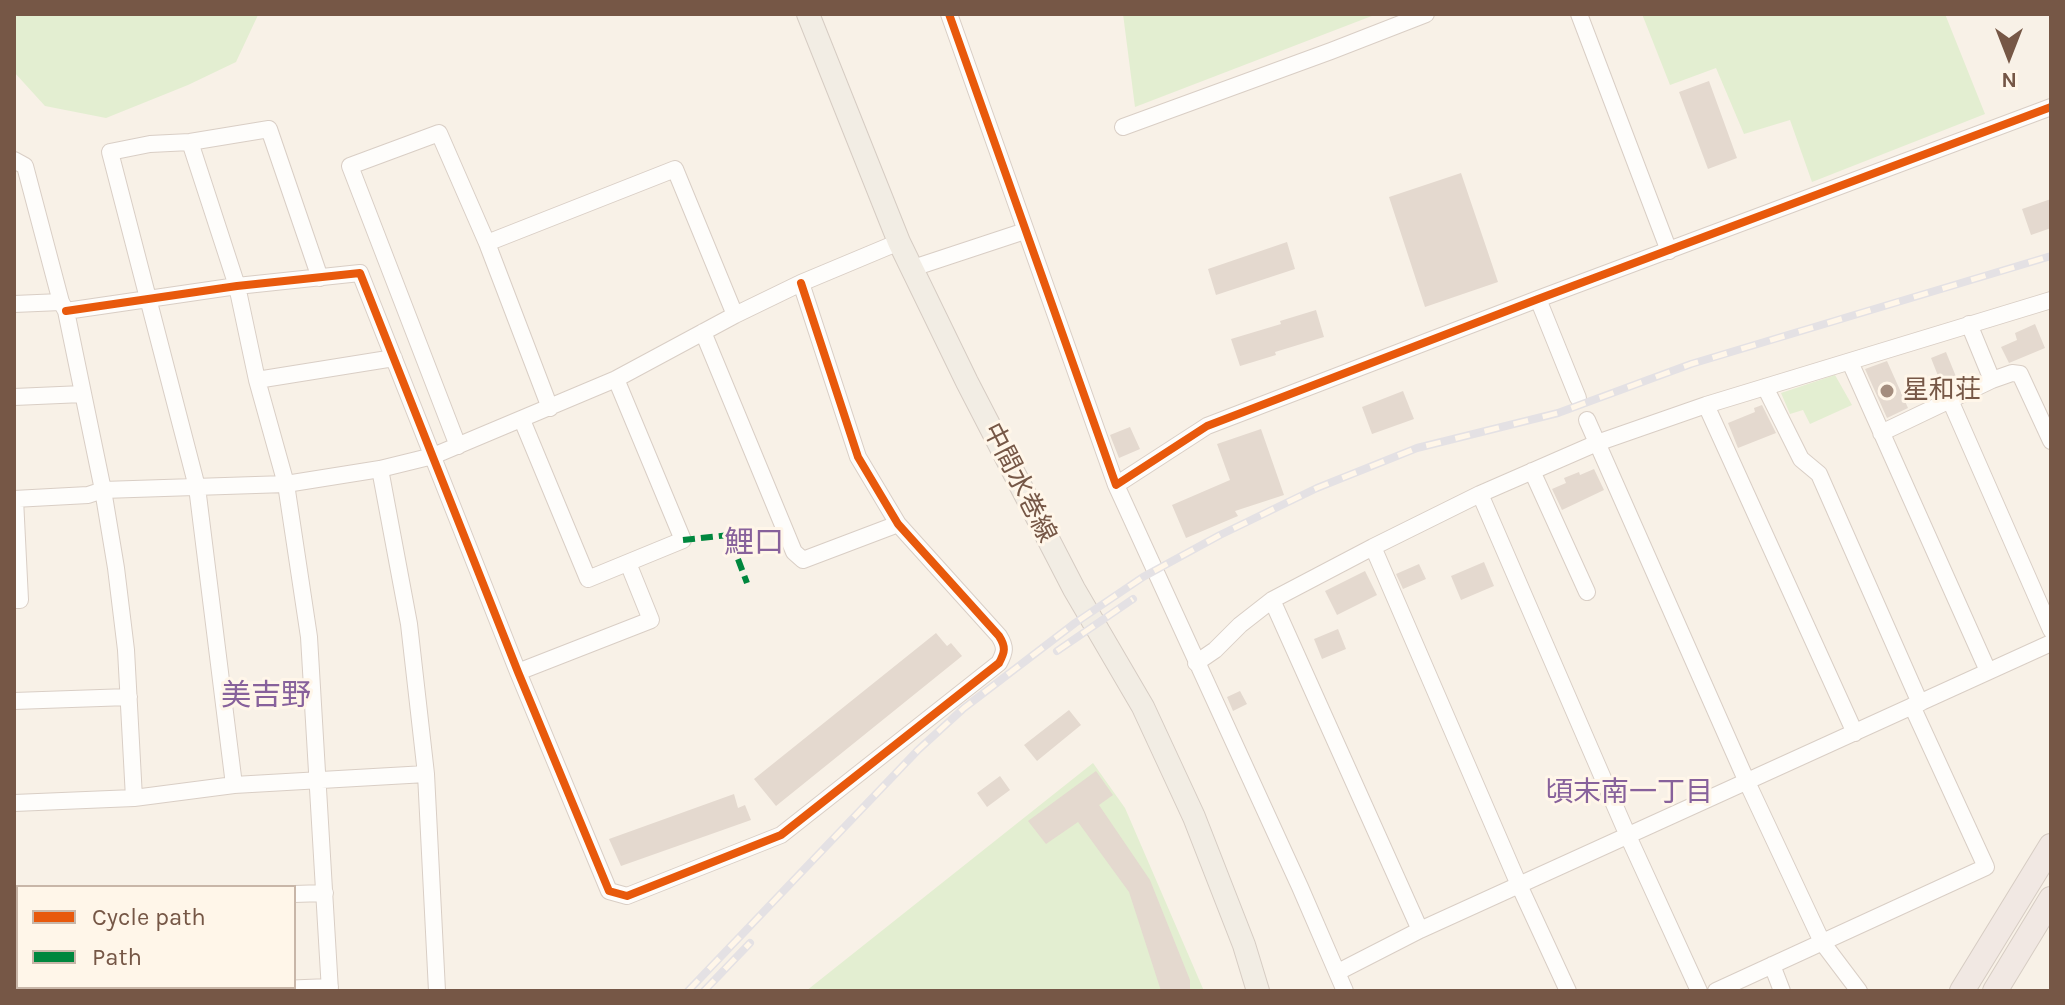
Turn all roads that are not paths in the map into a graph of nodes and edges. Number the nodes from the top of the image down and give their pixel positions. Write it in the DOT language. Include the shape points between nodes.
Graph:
graph roads {
  1 [pos="808,14"];
  2 [pos="949,14"];
  3 [pos="1426,14"];
  4 [pos="1579,14"];
  5 [pos="2051,107"];
  6 [pos="1123,127"];
  7 [pos="190,142"];
  8 [pos="14,160"];
  9 [pos="1025,231"];
  10 [pos="899,242"];
  11 [pos="487,243"];
  12 [pos="1669,251"];
  13 [pos="913,268"];
  14 [pos="320,278"];
  15 [pos="801,283"];
  16 [pos="237,286"];
  17 [pos="148,299"];
  18 [pos="1538,299"];
  19 [pos="2051,300"];
  20 [pos="14,304"];
  21 [pos="64,306"];
  22 [pos="735,315"];
  23 [pos="1969,324"];
  24 [pos="703,332"];
  25 [pos="394,358"];
  26 [pos="1850,362"];
  27 [pos="616,379"];
  28 [pos="257,380"];
  29 [pos="1992,380"];
  30 [pos="1765,387"];
  31 [pos="83,394"];
  32 [pos="14,397"];
  33 [pos="1578,398"];
  34 [pos="1950,400"];
  35 [pos="1706,405"];
  36 [pos="550,408"];
  37 [pos="522,420"];
  38 [pos="1587,420"];
  39 [pos="1881,433"];
  40 [pos="2051,441"];
  41 [pos="1597,443"];
  42 [pos="458,446"];
  43 [pos="433,456"];
  44 [pos="380,469"];
  45 [pos="1532,471"];
  46 [pos="286,484"];
  47 [pos="1116,485"];
  48 [pos="197,487"];
  49 [pos="103,490"];
  50 [pos="1480,494"];
  51 [pos="15,499"];
  52 [pos="898,524"];
  53 [pos="1373,547"];
  54 [pos="628,563"];
  55 [pos="1587,592"];
  56 [pos="14,600"];
  57 [pos="1272,600"];
  58 [pos="2051,630"];
  59 [pos="2051,643"];
  60 [pos="1196,663"];
  61 [pos="1988,671"];
  62 [pos="518,672"];
  63 [pos="129,697"];
  64 [pos="14,701"];
  65 [pos="1916,704"];
  66 [pos="1855,733"];
  67 [pos="426,774"];
  68 [pos="318,782"];
  69 [pos="1747,782"];
  70 [pos="234,785"];
  71 [pos="134,798"];
  72 [pos="14,803"];
  73 [pos="1628,836"];
  74 [pos="2051,846"];
  75 [pos="1519,885"];
  76 [pos="325,893"];
  77 [pos="296,894"];
  78 [pos="2051,899"];
  79 [pos="1420,930"];
  80 [pos="1822,942"];
  81 [pos="1244,945"];
  82 [pos="1772,965"];
  83 [pos="1338,972"];
  84 [pos="330,989"];
  85 [pos="230,991"];
  86 [pos="437,991"];
  87 [pos="1258,991"];
  88 [pos="1272,991"];
  89 [pos="1345,991"];
  90 [pos="1568,991"];
  91 [pos="1699,991"];
  92 [pos="1716,991"];
  93 [pos="1782,991"];
  94 [pos="1859,991"];
  95 [pos="1962,991"];
  96 [pos="1995,991"];
  1 -- 10 [label="main road, 中間水巻線"];
  2 -- 9 [label="street"];
  3 -- 6 [label="street"];
  4 -- 12 [label="street"];
  5 -- 12 [label="street"];
  7 -- 14 [label="street" via="269,129"];
  7 -- 16 [label="street"];
  7 -- 17 [label="street" via="110,152"];
  8 -- 21 [label="street" via="25,166"];
  9 -- 13 [label="street"];
  9 -- 47 [label="street"];
  10 -- 13 [label="main road, 中間水巻線"];
  10 -- 15 [label="street"];
  11 -- 22 [label="street" via="675,169"];
  11 -- 36 [label="street"];
  11 -- 42 [label="street" via="439,133 350,166"];
  12 -- 18 [label="street"];
  13 -- 81 [label="main road, 中間水巻線" via="1074,589 1143,707"];
  14 -- 16 [label="street"];
  14 -- 25 [label="street" via="360,273"];
  15 -- 22 [label="street"];
  15 -- 52 [label="street" via="858,457"];
  16 -- 17 [label="street"];
  16 -- 28 [label="street"];
  17 -- 21 [label="street"];
  17 -- 48 [label="street"];
  18 -- 33 [label="street"];
  18 -- 47 [label="street" via="1207,426"];
  19 -- 23 [label="street"];
  20 -- 21 [label="street"];
  21 -- 31 [label="street"];
  22 -- 24 [label="street"];
  23 -- 26 [label="street"];
  23 -- 29 [label="street"];
  24 -- 27 [label="street"];
  24 -- 52 [label="street" via="794,552 803,560"];
  25 -- 28 [label="street"];
  25 -- 43 [label="street"];
  26 -- 30 [label="street"];
  26 -- 39 [label="street"];
  27 -- 36 [label="street"];
  27 -- 54 [label="street" via="683,540"];
  28 -- 46 [label="street"];
  29 -- 34 [label="street"];
  29 -- 40 [label="street" via="2020,374"];
  30 -- 35 [label="street"];
  30 -- 65 [label="street" via="1801,459 1819,474"];
  31 -- 32 [label="street"];
  31 -- 49 [label="street"];
  34 -- 39 [label="street"];
  34 -- 58 [label="street"];
  35 -- 41 [label="street"];
  35 -- 66 [label="street"];
  36 -- 37 [label="street"];
  37 -- 42 [label="street"];
  37 -- 54 [label="street" via="588,579"];
  38 -- 41 [label="street"];
  39 -- 61 [label="street"];
  41 -- 45 [label="street"];
  41 -- 69 [label="street"];
  42 -- 43 [label="street"];
  43 -- 44 [label="street"];
  43 -- 62 [label="street"];
  44 -- 46 [label="street"];
  44 -- 67 [label="street" via="409,624"];
  45 -- 50 [label="street"];
  45 -- 55 [label="street"];
  46 -- 48 [label="street"];
  46 -- 68 [label="street" via="309,637"];
  47 -- 60 [label="street"];
  48 -- 49 [label="street"];
  48 -- 70 [label="street"];
  49 -- 51 [label="street"];
  49 -- 63 [label="street"];
  50 -- 53 [label="street"];
  50 -- 73 [label="street"];
  51 -- 56 [label="street" via="20,600"];
  52 -- 62 [label="street" via="999,636 1005,645 999,663 781,835 627,896 609,891"];
  53 -- 57 [label="street"];
  53 -- 75 [label="street"];
  54 -- 62 [label="street" via="651,620"];
  57 -- 60 [label="street"];
  57 -- 79 [label="street"];
  59 -- 61 [label="street"];
  60 -- 83 [label="street"];
  61 -- 65 [label="street"];
  63 -- 64 [label="street"];
  63 -- 71 [label="street"];
  65 -- 66 [label="street"];
  65 -- 80 [label="street" via="1986,867"];
  66 -- 69 [label="street"];
  67 -- 68 [label="street"];
  67 -- 86 [label="street"];
  68 -- 70 [label="street"];
  68 -- 76 [label="street"];
  69 -- 73 [label="street"];
  69 -- 80 [label="street"];
  70 -- 71 [label="street"];
  71 -- 72 [label="street"];
  73 -- 75 [label="street"];
  73 -- 91 [label="street"];
  74 -- 95 [label="highway"];
  75 -- 79 [label="street"];
  75 -- 90 [label="street"];
  76 -- 77 [label="street"];
  76 -- 84 [label="street"];
  78 -- 96 [label="highway"];
  79 -- 83 [label="street"];
  80 -- 82 [label="street"];
  80 -- 94 [label="street"];
  81 -- 87 [label="main road, 中間水巻線"];
  81 -- 88 [label="main road, 中間水巻線"];
  82 -- 92 [label="street"];
  82 -- 93 [label="street"];
  83 -- 89 [label="street"];
  84 -- 85 [label="street"];
}
